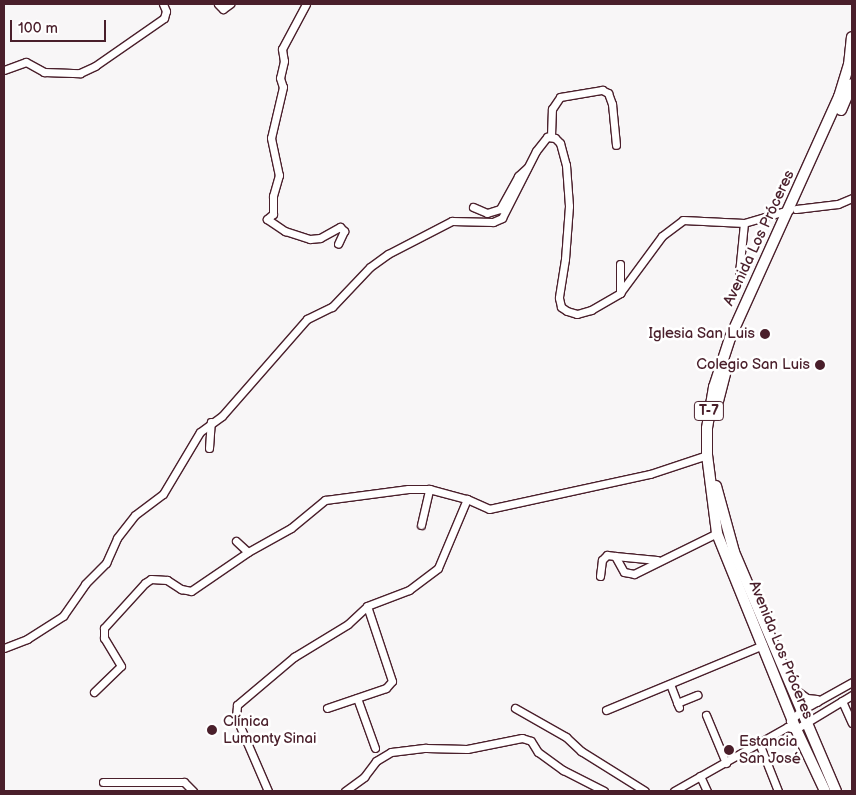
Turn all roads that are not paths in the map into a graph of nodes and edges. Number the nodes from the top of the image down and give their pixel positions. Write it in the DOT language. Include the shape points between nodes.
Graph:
graph roads {
  1 [pos="163,4"];
  2 [pos="218,4"];
  3 [pos="230,4"];
  4 [pos="306,4"];
  5 [pos="852,37"];
  6 [pos="851,66"];
  7 [pos="4,70"];
  8 [pos="852,87"];
  9 [pos="550,136"];
  10 [pos="616,145"];
  11 [pos="529,166"];
  12 [pos="852,198"];
  13 [pos="473,208"];
  14 [pos="792,210"];
  15 [pos="744,223"];
  16 [pos="338,244"];
  17 [pos="620,264"];
  18 [pos="739,273"];
  19 [pos="620,293"];
  20 [pos="211,422"];
  21 [pos="210,448"];
  22 [pos="707,454"];
  23 [pos="429,490"];
  24 [pos="467,499"];
  25 [pos="421,525"];
  26 [pos="717,532"];
  27 [pos="236,541"];
  28 [pos="248,552"];
  29 [pos="615,556"];
  30 [pos="657,560"];
  31 [pos="600,576"];
  32 [pos="367,606"];
  33 [pos="763,645"];
  34 [pos="4,648"];
  35 [pos="852,682"];
  36 [pos="670,684"];
  37 [pos="793,689"];
  38 [pos="94,692"];
  39 [pos="697,695"];
  40 [pos="852,695"];
  41 [pos="357,698"];
  42 [pos="842,700"];
  43 [pos="817,701"];
  44 [pos="327,708"];
  45 [pos="515,708"];
  46 [pos="606,710"];
  47 [pos="802,710"];
  48 [pos="706,714"];
  49 [pos="793,716"];
  50 [pos="806,722"];
  51 [pos="852,723"];
  52 [pos="791,728"];
  53 [pos="759,743"];
  54 [pos="375,748"];
  55 [pos="726,762"];
  56 [pos="700,776"];
  57 [pos="103,782"];
  58 [pos="193,791"];
  59 [pos="268,791"];
  60 [pos="345,791"];
  61 [pos="604,791"];
  62 [pos="645,791"];
  63 [pos="674,791"];
  64 [pos="707,791"];
  65 [pos="778,791"];
  66 [pos="825,791"];
  67 [pos="836,791"];
  1 -- 7 [label="street" via="164,18 80,73 44,72 26,62"];
  2 -- 3 [label="street" via="222,9"];
  4 -- 16 [label="street" via="282,49 284,60 280,78 283,87 271,138 279,175 273,196 273,214 267,219 310,239 320,238 340,227 344,231"];
  5 -- 6 [label="highway, Avenida Los Próceres / T-7"];
  6 -- 14 [label="highway, Avenida Los Próceres / T-7"];
  8 -- 14 [label="highway, Avenida Los Próceres / T-7"];
  9 -- 10 [label="street" via="552,109 560,97 602,90 608,93 612,104"];
  9 -- 11 [label="street" via="541,143"];
  9 -- 19 [label="street" via="560,143 566,165 569,206 566,259 558,298 561,307 577,314 592,310"];
  11 -- 13 [label="street" via="518,176 500,209 487,213"];
  11 -- 20 [label="street" via="502,218 493,222 452,221 388,254 370,267 332,307 308,319 231,407"];
  12 -- 14 [label="street" via="838,204"];
  14 -- 15 [label="street"];
  14 -- 22 [label="highway, Avenida Los Próceres / T-7" via="747,299 719,369 709,413"];
  14 -- 37 [label="highway, Avenida Los Próceres / T-7" via="728,362 716,410 713,455 726,530"];
  15 -- 18 [label="street"];
  15 -- 19 [label="street" via="682,220 662,236"];
  17 -- 19 [label="street"];
  20 -- 21 [label="street"];
  20 -- 34 [label="street" via="200,432 163,494 135,515 117,538 106,563 85,584 63,616 27,639"];
  22 -- 24 [label="street" via="650,474 490,509"];
  22 -- 26 [label="highway, Avenida Los Próceres / T-7"];
  23 -- 24 [label="street"];
  23 -- 25 [label="street"];
  23 -- 28 [label="street" via="408,488 326,500 292,528"];
  24 -- 32 [label="street" via="438,568 409,590"];
  26 -- 30 [label="street"];
  26 -- 33 [label="highway, Avenida Los Próceres / T-7"];
  27 -- 28 [label="street"];
  28 -- 38 [label="street" via="191,591 181,590 168,580 151,578 145,583 104,628 104,638 119,658 121,668"];
  29 -- 30 [label="street"];
  29 -- 30 [label="street" via="624,572 634,574 648,569"];
  29 -- 31 [label="street" via="607,555 602,560"];
  32 -- 41 [label="street" via="392,681 386,688"];
  32 -- 59 [label="street" via="348,624 294,657 237,705 236,717"];
  33 -- 36 [label="street"];
  33 -- 49 [label="highway, Avenida Los Próceres / T-7"];
  35 -- 43 [label="street"];
  36 -- 39 [label="street" via="678,705"];
  36 -- 46 [label="street"];
  37 -- 43 [label="highway" via="807,700"];
  37 -- 47 [label="highway, Avenida Los Próceres / T-7"];
  40 -- 42 [label="street"];
  41 -- 44 [label="street"];
  41 -- 54 [label="street"];
  42 -- 50 [label="street"];
  42 -- 51 [label="street"];
  43 -- 47 [label="street"];
  45 -- 62 [label="street" via="566,737 581,751"];
  47 -- 49 [label="street"];
  47 -- 50 [label="highway, Avenida Los Próceres / T-7"];
  48 -- 55 [label="street"];
  49 -- 52 [label="highway, Avenida Los Próceres / T-7"];
  50 -- 52 [label="street"];
  50 -- 67 [label="highway, Avenida Los Próceres / T-7"];
  52 -- 53 [label="street"];
  52 -- 66 [label="highway, Avenida Los Próceres / T-7"];
  53 -- 55 [label="street"];
  53 -- 65 [label="street"];
  55 -- 56 [label="street"];
  56 -- 63 [label="street"];
  56 -- 64 [label="street"];
  57 -- 58 [label="street" via="184,782"];
  60 -- 61 [label="street" via="390,752 426,748 467,749 522,738 563,770"];
}
